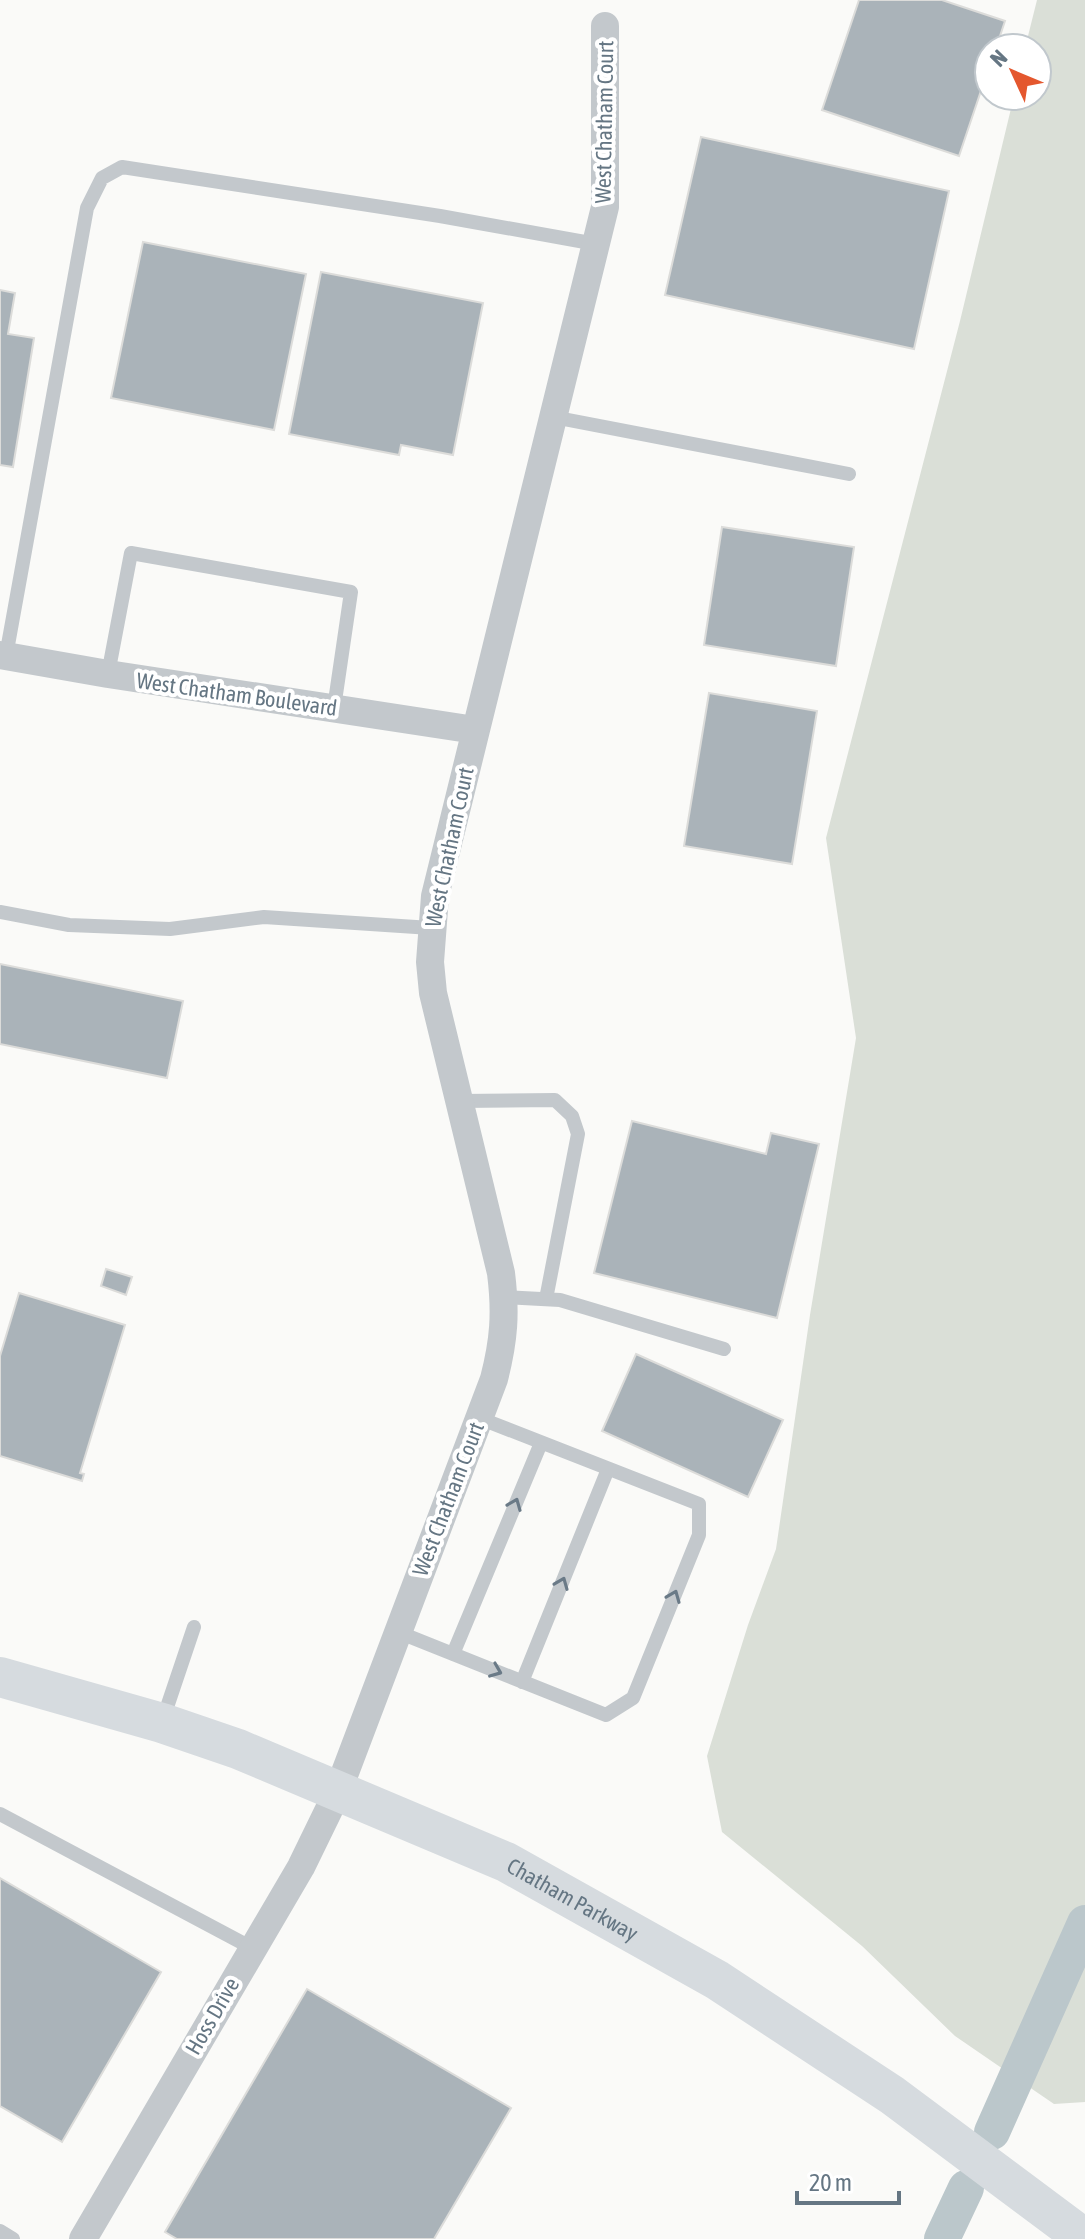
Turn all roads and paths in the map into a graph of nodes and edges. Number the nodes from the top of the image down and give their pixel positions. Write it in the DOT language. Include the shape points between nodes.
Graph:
graph roads {
  1 [pos="605,26"];
  2 [pos="596,244"];
  3 [pos="553,417"];
  4 [pos="849,474"];
  5 [pos="3,656"];
  6 [pos="108,674"];
  7 [pos="334,708"];
  8 [pos="475,730"];
  9 [pos="0,912"];
  10 [pos="431,928"];
  11 [pos="460,1101"];
  12 [pos="504,1297"];
  13 [pos="546,1299"];
  14 [pos="724,1349"];
  15 [pos="479,1418"];
  16 [pos="541,1443"];
  17 [pos="608,1469"];
  18 [pos="194,1627"];
  19 [pos="398,1632"];
  20 [pos="453,1654"];
  21 [pos="0,1677"];
  22 [pos="522,1682"];
  23 [pos="162,1723"];
  24 [pos="338,1791"];
  25 [pos="0,1814"];
  26 [pos="252,1948"];
  27 [pos="0,2231"];
  28 [pos="13,2239"];
  29 [pos="83,2239"];
  30 [pos="1085,2239"];
  1 -- 2 [label="street, West Chatham Court" via="605,207"];
  2 -- 3 [label="street, West Chatham Court"];
  2 -- 5 [label="lane" via="122,167 102,178 87,208"];
  3 -- 4 [label="lane"];
  3 -- 8 [label="street, West Chatham Court"];
  5 -- 6 [label="street, West Chatham Boulevard"];
  6 -- 7 [label="street, West Chatham Boulevard"];
  6 -- 7 [label="lane" via="131,553 351,592"];
  7 -- 8 [label="street, West Chatham Boulevard"];
  8 -- 10 [label="street, West Chatham Court"];
  9 -- 10 [label="lane" via="69,925 170,929 264,917"];
  10 -- 11 [label="street, West Chatham Court" via="433,993"];
  11 -- 12 [label="street, West Chatham Court"];
  11 -- 13 [label="lane" via="555,1100 572,1116 578,1134"];
  12 -- 13 [label="lane"];
  12 -- 15 [label="street, West Chatham Court" via="504,1342"];
  13 -- 14 [label="lane"];
  15 -- 16 [label="lane"];
  15 -- 19 [label="street, West Chatham Court"];
  16 -- 17 [label="lane"];
  20 -- 16 [label="lane, one-way"];
  22 -- 17 [label="lane, one-way"];
  22 -- 17 [label="lane, one-way" via="606,1715 633,1698 699,1535 699,1504"];
  18 -- 23 [label="lane"];
  19 -- 20 [label="lane"];
  19 -- 24 [label="street, West Chatham Court"];
  20 -- 22 [label="lane, one-way"];
  21 -- 23 [label="main road, Chatham Parkway"];
  23 -- 24 [label="main road, Chatham Parkway"];
  24 -- 26 [label="street, Hoss Drive" via="301,1867"];
  24 -- 30 [label="main road, Chatham Parkway" via="506,1862 717,1980 892,2095"];
  25 -- 26 [label="lane"];
  26 -- 29 [label="street, Hoss Drive"];
  27 -- 28 [label="lane"];
}
